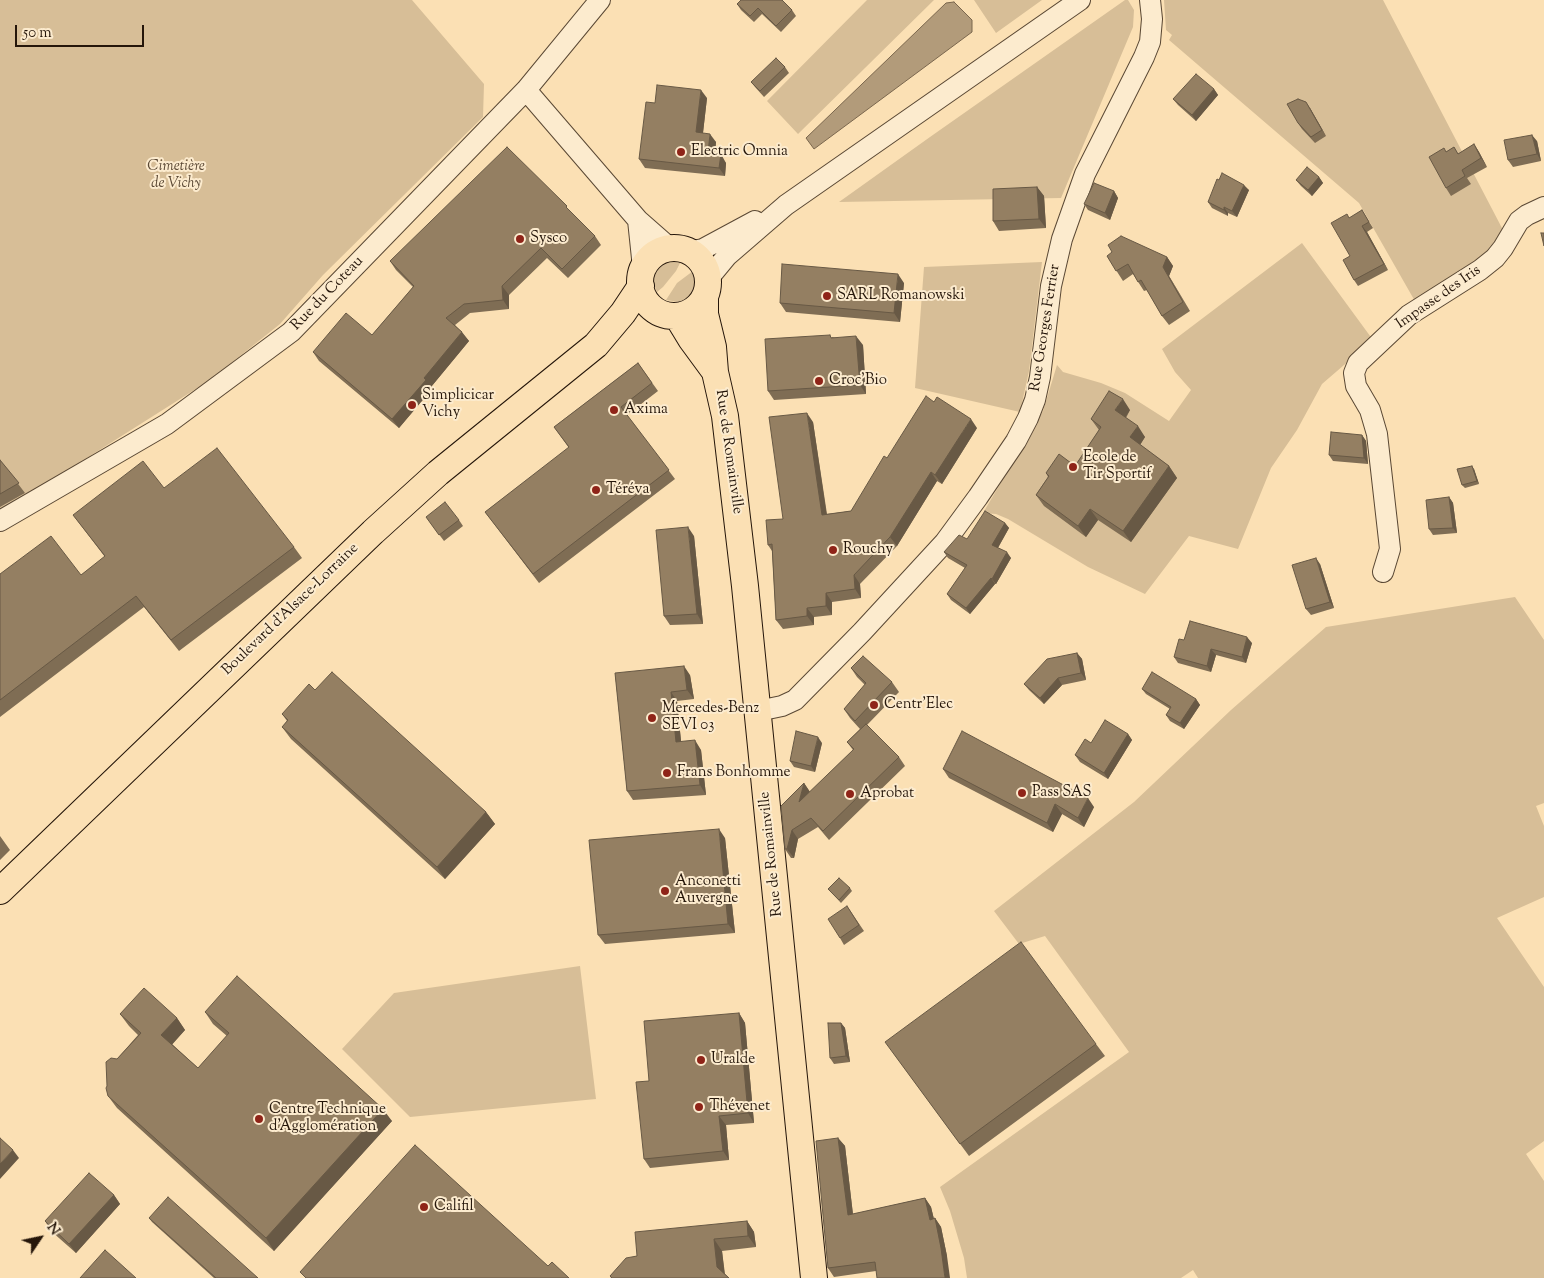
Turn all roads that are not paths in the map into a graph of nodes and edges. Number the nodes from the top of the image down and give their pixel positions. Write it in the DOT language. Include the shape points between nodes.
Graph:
graph roads {
  1 [pos="600,0"];
  2 [pos="1080,0"];
  3 [pos="1150,0"];
  4 [pos="526,90"];
  5 [pos="790,202"];
  6 [pos="1544,207"];
  7 [pos="638,220"];
  8 [pos="680,250"];
  9 [pos="642,277"];
  10 [pos="706,288"];
  11 [pos="669,315"];
  12 [pos="596,344"];
  13 [pos="715,372"];
  14 [pos="0,521"];
  15 [pos="1384,572"];
  16 [pos="758,711"];
  17 [pos="0,891"];
  18 [pos="814,1278"];
  1 -- 4 [label="street, Rue du Coteau"];
  2 -- 5 [label="street"];
  3 -- 16 [label="street, Rue Georges Ferrier" via="1152,19 1144,57 1085,174 1062,239 1051,286 1035,400 1016,441 945,542 862,632 795,700"];
  4 -- 7 [label="street"];
  4 -- 14 [label="street, Rue du Coteau" via="291,332 167,424"];
  5 -- 8 [label="street" via="717,242 702,248"];
  5 -- 10 [label="street" via="727,256"];
  6 -- 15 [label="street, Impasse des Iris" via="1519,221 1495,258 1409,315 1358,363 1354,373 1356,386 1370,410 1376,434 1390,549"];
  7 -- 8 [label="street"];
  7 -- 9 [label="street"];
  8 -- 9 [label="main road" via="655,255"];
  8 -- 10 [label="main road" via="702,263"];
  9 -- 11 [label="main road" via="646,302"];
  9 -- 12 [label="main road, Boulevard d'Alsace-Lorraine" via="623,313"];
  10 -- 11 [label="main road" via="694,310"];
  10 -- 13 [label="main road, Rue de Romainville" via="705,314"];
  11 -- 12 [label="main road, Boulevard d'Alsace-Lorraine"];
  11 -- 13 [label="main road, Rue de Romainville"];
  12 -- 17 [label="main road, Boulevard d'Alsace-Lorraine" via="438,473 373,532"];
  13 -- 16 [label="main road, Rue de Romainville" via="726,416"];
  16 -- 18 [label="main road, Rue de Romainville"];
}
